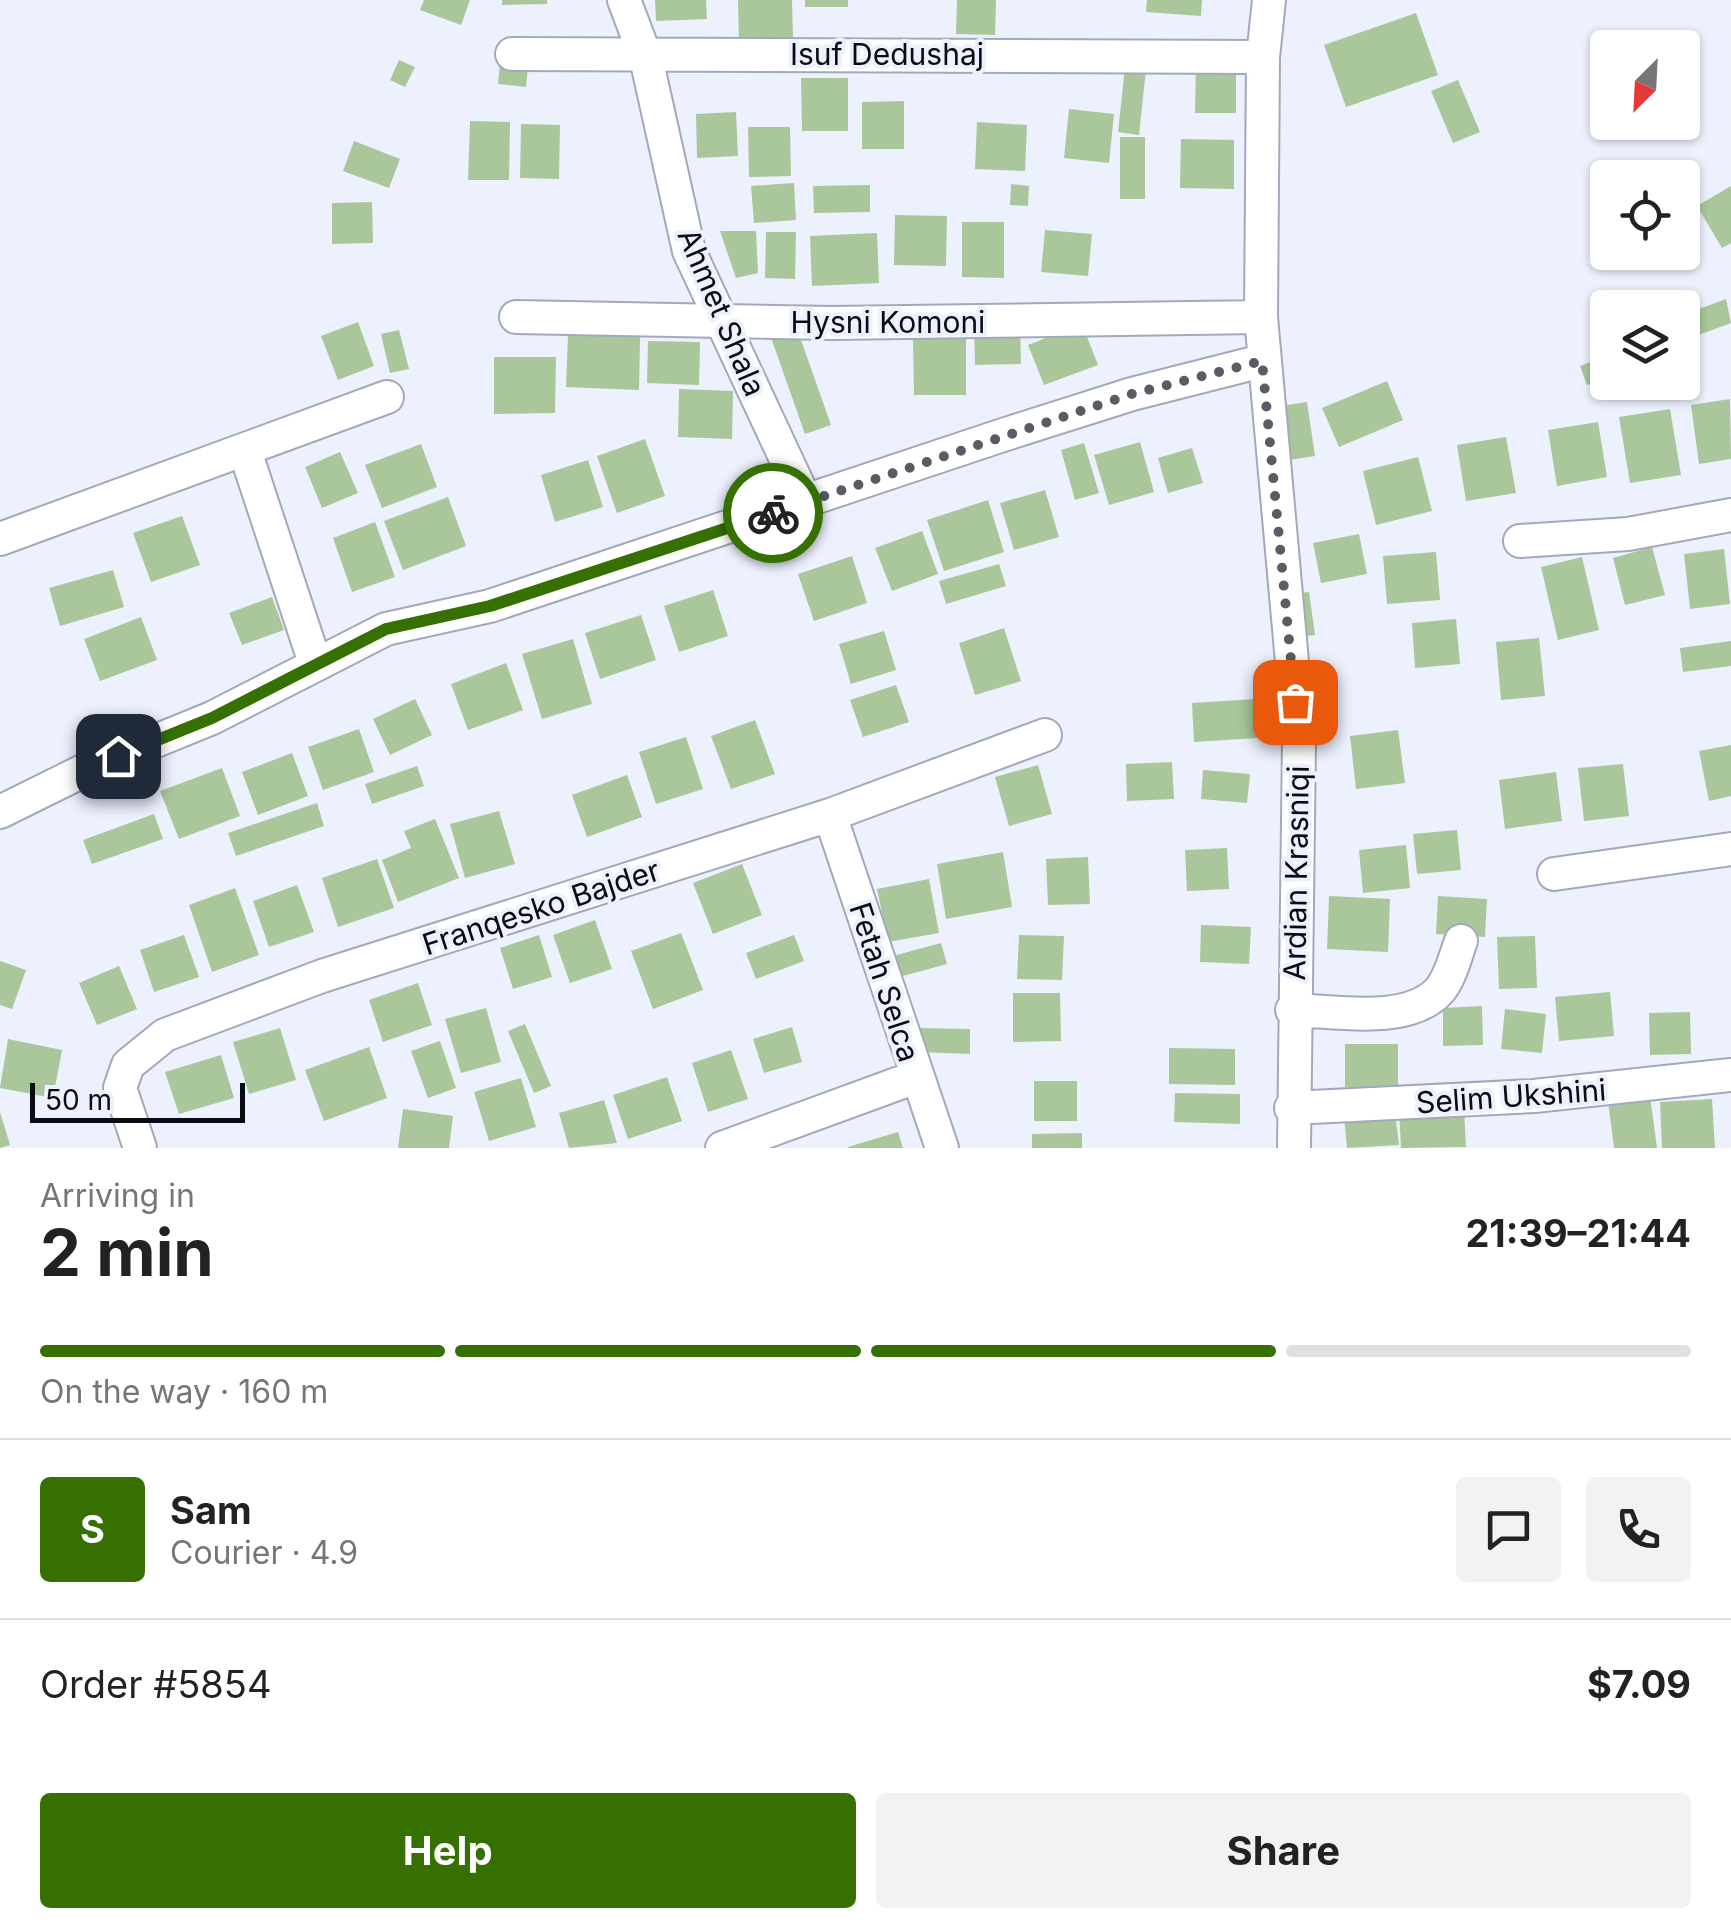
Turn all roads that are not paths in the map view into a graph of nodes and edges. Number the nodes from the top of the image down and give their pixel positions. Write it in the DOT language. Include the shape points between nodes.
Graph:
graph roads {
  1 [pos="624,0"];
  2 [pos="1268,0"];
  3 [pos="512,54"];
  4 [pos="1263,57"];
  5 [pos="646,58"];
  6 [pos="516,317"];
  7 [pos="1261,317"];
  8 [pos="725,322"];
  9 [pos="1262,361"];
  10 [pos="386,397"];
  11 [pos="245,451"];
  12 [pos="806,502"];
  13 [pos="1731,515"];
  14 [pos="0,539"];
  15 [pos="1520,540"];
  16 [pos="314,663"];
  17 [pos="1045,735"];
  18 [pos="0,812"];
  19 [pos="830,815"];
  20 [pos="1731,849"];
  21 [pos="1554,874"];
  22 [pos="1461,941"];
  23 [pos="1292,1010"];
  24 [pos="1731,1075"];
  25 [pos="916,1077"];
  26 [pos="1291,1108"];
  27 [pos="140,1148"];
  28 [pos="722,1148"];
  29 [pos="942,1148"];
  30 [pos="1294,1148"];
  1 -- 5 [label="street, Ahmet Shala"];
  2 -- 4 [label="street, Ardian Krasniqi"];
  3 -- 5 [label="street, Isuf Dedushaj"];
  4 -- 5 [label="street, Isuf Dedushaj"];
  4 -- 7 [label="street, Ardian Krasniqi"];
  5 -- 8 [label="street, Ahmet Shala" via="689,251"];
  6 -- 8 [label="street, Hysni Komoni"];
  7 -- 8 [label="street, Hysni Komoni"];
  7 -- 9 [label="street, Ardian Krasniqi"];
  8 -- 12 [label="street, Ahmet Shala"];
  9 -- 12 [label="street" via="1132,394"];
  9 -- 23 [label="street, Ardian Krasniqi" via="1299,740"];
  10 -- 11 [label="street"];
  11 -- 14 [label="street"];
  11 -- 16 [label="street"];
  12 -- 16 [label="street" via="490,606 386,629"];
  13 -- 15 [label="street" via="1628,534"];
  16 -- 18 [label="street" via="212,718"];
  17 -- 19 [label="street, Franqesko Bajder"];
  19 -- 25 [label="street, Fetah Selca"];
  19 -- 27 [label="street, Franqesko Bajder" via="322,976 165,1036 128,1064 120,1088"];
  20 -- 21 [label="street"];
  22 -- 23 [label="street" via="1442,989 1422,1006"];
  23 -- 26 [label="street, Ardian Krasniqi"];
  24 -- 26 [label="street, Selim Ukshini" via="1534,1096"];
  25 -- 28 [label="street"];
  25 -- 29 [label="street, Fetah Selca"];
  26 -- 30 [label="street, Ardian Krasniqi"];
}
